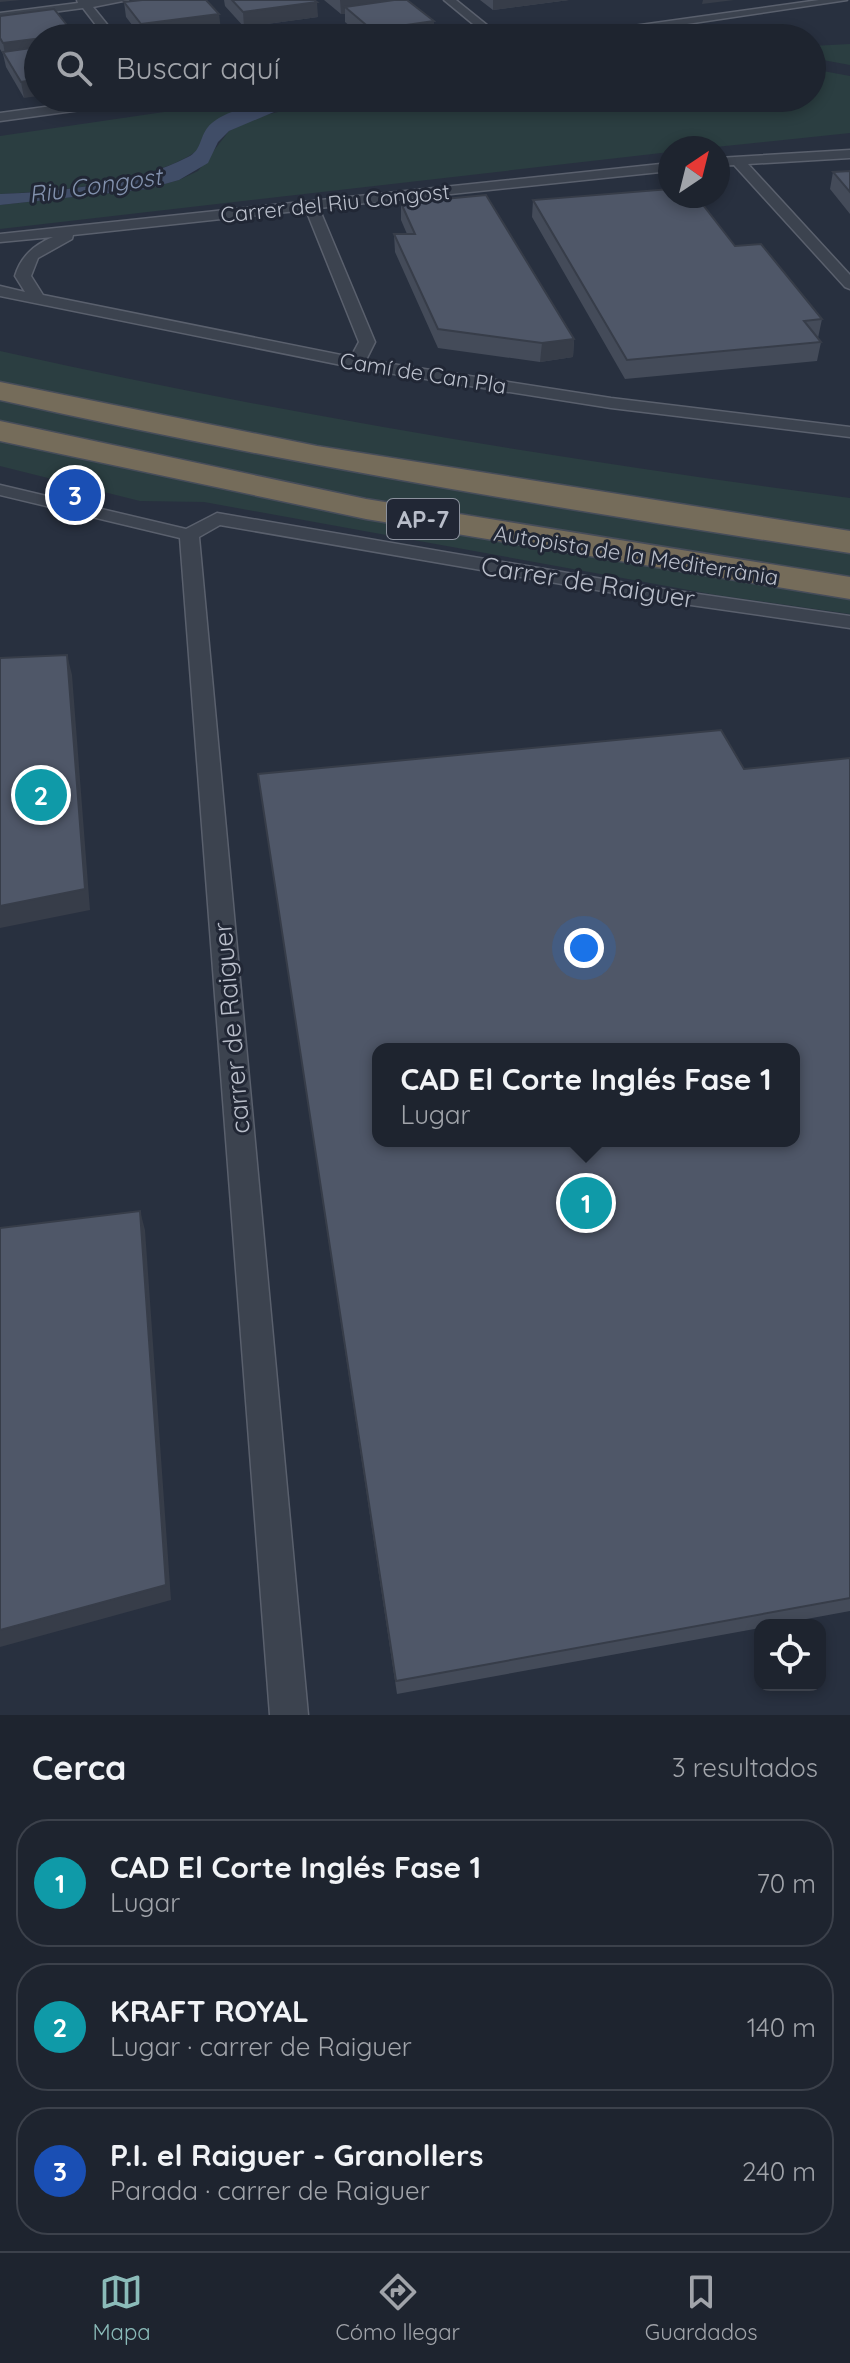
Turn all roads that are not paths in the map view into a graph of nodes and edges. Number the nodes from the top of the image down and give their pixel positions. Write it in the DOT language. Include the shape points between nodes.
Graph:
graph roads {
  1 [pos="123,0"];
  2 [pos="449,0"];
  3 [pos="842,0"];
  4 [pos="823,1"];
  5 [pos="84,3"];
  6 [pos="0,16"];
  7 [pos="101,24"];
  8 [pos="479,24"];
  9 [pos="665,24"];
  10 [pos="37,112"];
  11 [pos="0,117"];
  12 [pos="850,154"];
  13 [pos="737,160"];
  14 [pos="730,161"];
  15 [pos="658,168"];
  16 [pos="311,206"];
  17 [pos="88,228"];
  18 [pos="0,238"];
  19 [pos="850,284"];
  20 [pos="0,291"];
  21 [pos="37,298"];
  22 [pos="356,363"];
  23 [pos="0,391"];
  24 [pos="0,431"];
  25 [pos="850,432"];
  26 [pos="0,490"];
  27 [pos="189,535"];
  28 [pos="850,542"];
  29 [pos="850,588"];
  30 [pos="850,622"];
  31 [pos="289,1715"];
  1 -- 5 [label="street"];
  2 -- 8 [label="street"];
  3 -- 4 [label="street"];
  4 -- 9 [label="street"];
  5 -- 6 [label="street"];
  5 -- 7 [label="street"];
  10 -- 11 [label="street"];
  12 -- 13 [label="street"];
  13 -- 14 [label="street"];
  13 -- 19 [label="street"];
  15 -- 16 [label="street, Carrer del Riu Congost"];
  16 -- 17 [label="street, Carrer del Riu Congost"];
  16 -- 22 [label="street" via="367,342"];
  17 -- 18 [label="street, Carrer del Riu Congost"];
  17 -- 21 [label="street" via="46,245 28,260 23,276"];
  20 -- 21 [label="street, Camí de Can Pla"];
  21 -- 22 [label="street, Camí de Can Pla"];
  22 -- 25 [label="street, Camí de Can Pla" via="611,403"];
  23 -- 28 [label="highway, Autopista de la Mediterrània / AP-7" via="279,451 486,488"];
  24 -- 29 [label="highway, Autopista de la Mediterrània / AP-7" via="366,509"];
  26 -- 27 [label="street"];
  27 -- 30 [label="street, Carrer de Raiguer" via="217,519"];
  27 -- 31 [label="street, carrer de Raiguer"];
}
